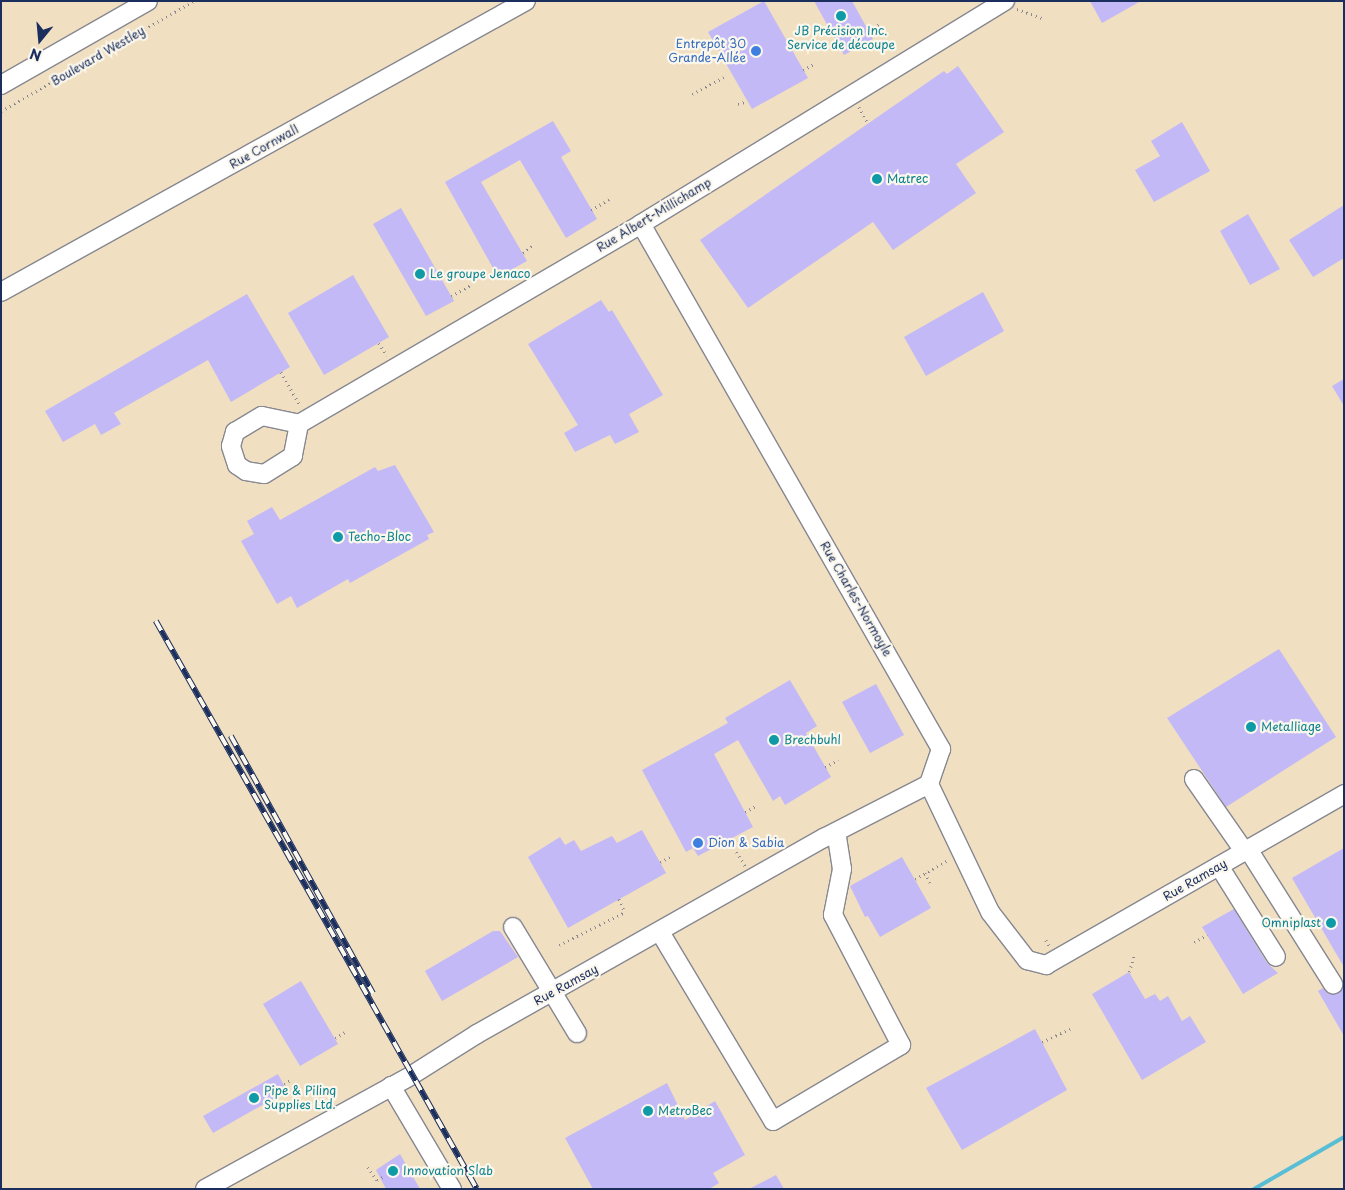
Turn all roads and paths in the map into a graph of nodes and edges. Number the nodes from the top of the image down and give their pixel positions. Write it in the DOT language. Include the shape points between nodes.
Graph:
graph roads {
  1 [pos="148,1"];
  2 [pos="194,1"];
  3 [pos="526,1"];
  4 [pos="1004,2"];
  5 [pos="1044,19"];
  6 [pos="881,23"];
  7 [pos="869,30"];
  8 [pos="814,64"];
  9 [pos="803,70"];
  10 [pos="724,77"];
  11 [pos="1,85"];
  12 [pos="692,94"];
  13 [pos="748,101"];
  14 [pos="738,104"];
  15 [pos="1,111"];
  16 [pos="609,199"];
  17 [pos="591,210"];
  18 [pos="641,224"];
  19 [pos="532,246"];
  20 [pos="523,253"];
  21 [pos="471,285"];
  22 [pos="1,292"];
  23 [pos="451,296"];
  24 [pos="281,372"];
  25 [pos="304,421"];
  26 [pos="838,760"];
  27 [pos="826,767"];
  28 [pos="1194,779"];
  29 [pos="929,784"];
  30 [pos="1344,794"];
  31 [pos="756,806"];
  32 [pos="745,812"];
  33 [pos="836,832"];
  34 [pos="729,839"];
  35 [pos="1246,850"];
  36 [pos="961,852"];
  37 [pos="670,857"];
  38 [pos="660,862"];
  39 [pos="1219,866"];
  40 [pos="925,874"];
  41 [pos="754,879"];
  42 [pos="915,880"];
  43 [pos="930,883"];
  44 [pos="619,899"];
  45 [pos="513,927"];
  46 [pos="660,932"];
  47 [pos="1207,935"];
  48 [pos="1194,942"];
  49 [pos="560,945"];
  50 [pos="1134,956"];
  51 [pos="1276,957"];
  52 [pos="1129,972"];
  53 [pos="1333,984"];
  54 [pos="554,992"];
  55 [pos="1070,1028"];
  56 [pos="345,1032"];
  57 [pos="577,1033"];
  58 [pos="335,1038"];
  59 [pos="1042,1042"];
  60 [pos="292,1079"];
  61 [pos="284,1084"];
  62 [pos="391,1086"];
  63 [pos="368,1167"];
  64 [pos="382,1177"];
  65 [pos="205,1189"];
  66 [pos="452,1189"];
  1 -- 11 [label="street, Boulevard Westley"];
  2 -- 15 [label="path, Boulevard Westley"];
  3 -- 22 [label="street, Rue Cornwall"];
  4 -- 5 [label="path"];
  4 -- 18 [label="street, Rue Albert-Millichamp"];
  6 -- 7 [label="path"];
  8 -- 9 [label="path"];
  10 -- 12 [label="path"];
  13 -- 14 [label="path"];
  16 -- 17 [label="path"];
  18 -- 25 [label="street, Rue Albert-Millichamp"];
  18 -- 29 [label="street, Rue Charles-Normoyle" via="941,749"];
  19 -- 20 [label="path"];
  21 -- 23 [label="path"];
  24 -- 25 [label="path"];
  26 -- 27 [label="path"];
  28 -- 35 [label="street"];
  29 -- 33 [label="street, Rue Ramsay"];
  29 -- 36 [label="street"];
  30 -- 35 [label="street, Rue Ramsay"];
  31 -- 32 [label="path"];
  33 -- 41 [label="street, Rue Ramsay"];
  33 -- 46 [label="street" via="842,870 833,915 901,1044 773,1121"];
  34 -- 41 [label="path"];
  35 -- 39 [label="street, Rue Ramsay"];
  35 -- 53 [label="street"];
  36 -- 39 [label="street, Rue Ramsay" via="990,912 1027,960 1046,965"];
  36 -- 40 [label="path"];
  37 -- 38 [label="path"];
  39 -- 51 [label="street"];
  40 -- 42 [label="path"];
  40 -- 43 [label="path"];
  41 -- 46 [label="street, Rue Ramsay"];
  44 -- 49 [label="path" via="625,912"];
  45 -- 54 [label="street"];
  46 -- 54 [label="street, Rue Ramsay"];
  47 -- 48 [label="path"];
  50 -- 52 [label="path"];
  54 -- 57 [label="street"];
  54 -- 62 [label="street, Rue Ramsay"];
  55 -- 59 [label="path"];
  56 -- 58 [label="path"];
  60 -- 61 [label="path"];
  62 -- 65 [label="street, Rue Ramsay"];
  62 -- 66 [label="street"];
  63 -- 64 [label="path" via="377,1180"];
}
